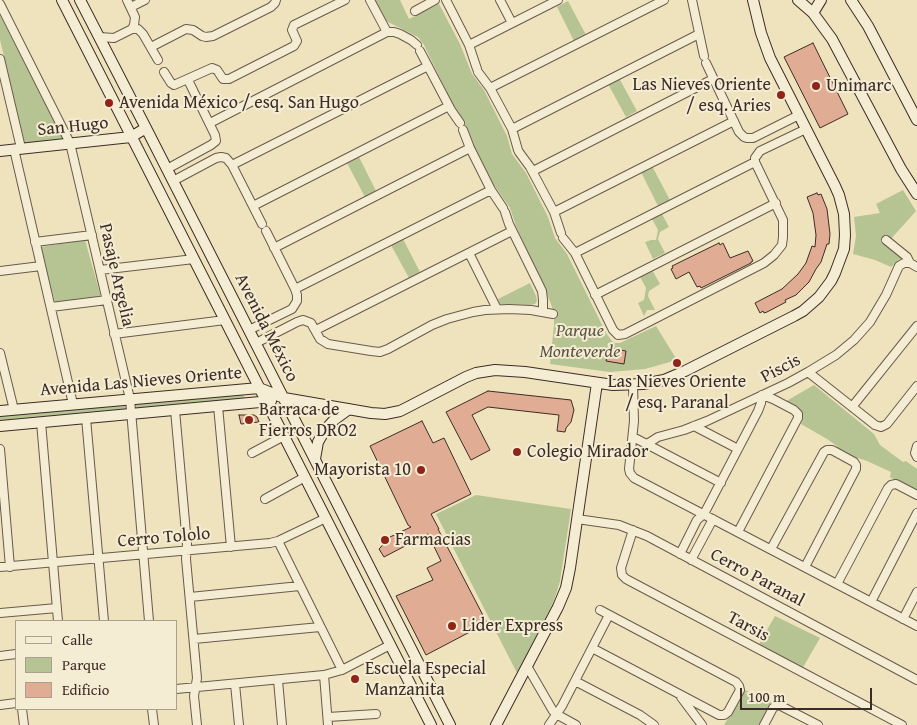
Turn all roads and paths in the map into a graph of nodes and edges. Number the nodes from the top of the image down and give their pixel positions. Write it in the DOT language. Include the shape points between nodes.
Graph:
graph roads {
  1 [pos="62,0"];
  2 [pos="80,0"];
  3 [pos="144,0"];
  4 [pos="276,0"];
  5 [pos="345,0"];
  6 [pos="370,0"];
  7 [pos="435,0"];
  8 [pos="446,0"];
  9 [pos="500,0"];
  10 [pos="664,0"];
  11 [pos="692,0"];
  12 [pos="753,0"];
  13 [pos="798,0"];
  14 [pos="821,0"];
  15 [pos="851,0"];
  16 [pos="554,1"];
  17 [pos="129,3"];
  18 [pos="0,4"];
  19 [pos="415,11"];
  20 [pos="812,13"];
  21 [pos="512,24"];
  22 [pos="132,29"];
  23 [pos="387,32"];
  24 [pos="699,34"];
  25 [pos="99,37"];
  26 [pos="114,38"];
  27 [pos="469,45"];
  28 [pos="151,47"];
  29 [pos="110,58"];
  30 [pos="0,59"];
  31 [pos="158,60"];
  32 [pos="428,66"];
  33 [pos="164,72"];
  34 [pos="713,79"];
  35 [pos="188,80"];
  36 [pos="490,88"];
  37 [pos="449,106"];
  38 [pos="799,115"];
  39 [pos="917,120"];
  40 [pos="734,121"];
  41 [pos="210,123"];
  42 [pos="146,128"];
  43 [pos="512,129"];
  44 [pos="806,129"];
  45 [pos="132,137"];
  46 [pos="70,143"];
  47 [pos="470,148"];
  48 [pos="17,149"];
  49 [pos="0,151"];
  50 [pos="755,162"];
  51 [pos="232,165"];
  52 [pos="167,169"];
  53 [pos="533,171"];
  54 [pos="173,181"];
  55 [pos="491,190"];
  56 [pos="917,194"];
  57 [pos="776,203"];
  58 [pos="253,206"];
  59 [pos="554,212"];
  60 [pos="512,231"];
  61 [pos="92,235"];
  62 [pos="886,240"];
  63 [pos="35,242"];
  64 [pos="274,248"];
  65 [pos="468,253"];
  66 [pos="575,253"];
  67 [pos="194,259"];
  68 [pos="914,265"];
  69 [pos="41,266"];
  70 [pos="100,270"];
  71 [pos="0,271"];
  72 [pos="295,289"];
  73 [pos="595,295"];
  74 [pos="107,300"];
  75 [pos="50,308"];
  76 [pos="497,309"];
  77 [pos="543,312"];
  78 [pos="553,314"];
  79 [pos="225,320"];
  80 [pos="917,326"];
  81 [pos="249,330"];
  82 [pos="316,330"];
  83 [pos="114,334"];
  84 [pos="256,344"];
  85 [pos="0,353"];
  86 [pos="808,372"];
  87 [pos="597,383"];
  88 [pos="633,385"];
  89 [pos="917,386"];
  90 [pos="259,388"];
  91 [pos="762,395"];
  92 [pos="284,398"];
  93 [pos="130,399"];
  94 [pos="266,402"];
  95 [pos="73,404"];
  96 [pos="218,406"];
  97 [pos="852,407"];
  98 [pos="349,409"];
  99 [pos="14,410"];
  100 [pos="175,410"];
  101 [pos="0,411"];
  102 [pos="132,414"];
  103 [pos="86,418"];
  104 [pos="41,422"];
  105 [pos="0,426"];
  106 [pos="694,426"];
  107 [pos="284,436"];
  108 [pos="633,437"];
  109 [pos="647,444"];
  110 [pos="0,449"];
  111 [pos="738,449"];
  112 [pos="252,453"];
  113 [pos="315,459"];
  114 [pos="305,477"];
  115 [pos="721,483"];
  116 [pos="917,495"];
  117 [pos="265,499"];
  118 [pos="917,513"];
  119 [pos="704,514"];
  120 [pos="326,518"];
  121 [pos="577,519"];
  122 [pos="713,519"];
  123 [pos="633,530"];
  124 [pos="738,532"];
  125 [pos="278,541"];
  126 [pos="231,547"];
  127 [pos="771,549"];
  128 [pos="187,551"];
  129 [pos="144,554"];
  130 [pos="680,554"];
  131 [pos="98,558"];
  132 [pos="692,560"];
  133 [pos="53,563"];
  134 [pos="10,566"];
  135 [pos="805,567"];
  136 [pos="0,568"];
  137 [pos="837,584"];
  138 [pos="300,586"];
  139 [pos="917,592"];
  140 [pos="190,596"];
  141 [pos="871,602"];
  142 [pos="57,608"];
  143 [pos="600,610"];
  144 [pos="0,613"];
  145 [pos="609,615"];
  146 [pos="903,619"];
  147 [pos="58,620"];
  148 [pos="104,620"];
  149 [pos="149,620"];
  150 [pos="917,626"];
  151 [pos="320,627"];
  152 [pos="194,639"];
  153 [pos="390,645"];
  154 [pos="592,648"];
  155 [pos="15,654"];
  156 [pos="0,656"];
  157 [pos="527,666"];
  158 [pos="342,670"];
  159 [pos="324,675"];
  160 [pos="278,680"];
  161 [pos="917,680"];
  162 [pos="575,681"];
  163 [pos="235,684"];
  164 [pos="196,687"];
  165 [pos="178,689"];
  166 [pos="678,693"];
  167 [pos="15,703"];
  168 [pos="0,705"];
  169 [pos="702,706"];
  170 [pos="22,710"];
  171 [pos="152,710"];
  172 [pos="376,714"];
  173 [pos="556,714"];
  174 [pos="328,721"];
  175 [pos="700,721"];
  176 [pos="431,724"];
  177 [pos="448,724"];
  178 [pos="24,725"];
  179 [pos="154,725"];
  180 [pos="196,725"];
  181 [pos="239,725"];
  182 [pos="282,725"];
  183 [pos="496,725"];
  184 [pos="548,725"];
  185 [pos="576,725"];
  186 [pos="654,725"];
  187 [pos="764,725"];
  188 [pos="818,725"];
  189 [pos="902,725"];
  1 -- 45 [label="street, Avenida México"];
  2 -- 25 [label="street, Avenida México"];
  3 -- 17 [label="street"];
  4 -- 28 [label="street" via="270,7 213,36 202,36 186,29"];
  5 -- 35 [label="street" via="294,25 294,46 229,79 223,79 212,68"];
  6 -- 23 [label="street"];
  7 -- 19 [label="street"];
  8 -- 27 [label="street"];
  9 -- 21 [label="street"];
  10 -- 36 [label="street"];
  11 -- 24 [label="street"];
  12 -- 38 [label="street, Avenida Las Nieves Oriente" via="765,46"];
  13 -- 20 [label="street"];
  14 -- 20 [label="street"];
  15 -- 39 [label="street"];
  16 -- 21 [label="street"];
  17 -- 22 [label="street" via="135,17"];
  18 -- 46 [label="street, Pasaje Argelia"];
  20 -- 56 [label="street" via="832,38"];
  21 -- 27 [label="street"];
  22 -- 26 [label="street"];
  22 -- 28 [label="street" via="141,31"];
  23 -- 32 [label="street" via="411,40"];
  23 -- 41 [label="street"];
  24 -- 34 [label="street"];
  24 -- 43 [label="street"];
  25 -- 26 [label="street"];
  25 -- 29 [label="street, Avenida México"];
  26 -- 29 [label="street"];
  27 -- 36 [label="street" via="478,70"];
  28 -- 31 [label="street"];
  29 -- 42 [label="street, Avenida México"];
  30 -- 48 [label="street"];
  32 -- 37 [label="street"];
  32 -- 51 [label="street"];
  33 -- 35 [label="street" via="172,85"];
  34 -- 40 [label="street"];
  34 -- 53 [label="street"];
  35 -- 41 [label="street"];
  36 -- 43 [label="street"];
  37 -- 47 [label="street" via="462,126"];
  37 -- 58 [label="street"];
  38 -- 40 [label="street" via="750,138 742,135"];
  38 -- 44 [label="street, Avenida Las Nieves Oriente"];
  40 -- 59 [label="street"];
  41 -- 52 [label="street" via="216,137 214,144"];
  42 -- 45 [label="street, San Hugo"];
  42 -- 52 [label="street, Avenida México"];
  43 -- 53 [label="street" via="519,151"];
  44 -- 50 [label="street" via="760,151"];
  44 -- 88 [label="street, Avenida Las Nieves Oriente" via="839,195 844,214 844,249 831,281 818,297 794,316 674,376"];
  45 -- 46 [label="street, San Hugo"];
  45 -- 67 [label="street, Avenida México"];
  46 -- 48 [label="street, San Hugo"];
  46 -- 61 [label="street, Pasaje Argelia"];
  47 -- 55 [label="street"];
  47 -- 64 [label="street"];
  48 -- 49 [label="street, San Hugo"];
  48 -- 63 [label="street"];
  50 -- 57 [label="street"];
  50 -- 66 [label="street"];
  51 -- 54 [label="street" via="226,158 219,157"];
  51 -- 58 [label="street"];
  52 -- 54 [label="street, Avenida México"];
  53 -- 59 [label="street"];
  54 -- 81 [label="street, Avenida México"];
  55 -- 60 [label="street"];
  55 -- 72 [label="street"];
  57 -- 73 [label="street"];
  57 -- 73 [label="street" via="783,220 784,238 769,260 625,334 614,332"];
  58 -- 64 [label="street"];
  59 -- 66 [label="street" via="562,235"];
  60 -- 65 [label="street"];
  60 -- 77 [label="street" via="542,291"];
  61 -- 63 [label="street"];
  61 -- 70 [label="street, Pasaje Argelia"];
  62 -- 68 [label="street"];
  63 -- 69 [label="street"];
  64 -- 72 [label="street"];
  65 -- 76 [label="street"];
  65 -- 82 [label="street"];
  66 -- 73 [label="street"];
  67 -- 70 [label="street"];
  67 -- 79 [label="street, Avenida México"];
  68 -- 86 [label="street, Piscis" via="901,264 897,268 883,302 858,336 836,355"];
  69 -- 71 [label="street"];
  69 -- 75 [label="street"];
  70 -- 74 [label="street, Pasaje Argelia"];
  72 -- 81 [label="street" via="297,302 294,307"];
  74 -- 75 [label="street"];
  74 -- 83 [label="street, Pasaje Argelia"];
  75 -- 95 [label="street"];
  76 -- 77 [label="street"];
  76 -- 82 [label="street" via="447,319 380,352 328,344 320,339"];
  77 -- 78 [label="street"];
  79 -- 83 [label="street"];
  79 -- 90 [label="street, Avenida México"];
  80 -- 97 [label="street"];
  81 -- 84 [label="street, Avenida México"];
  82 -- 84 [label="street" via="309,322 300,321"];
  83 -- 93 [label="street, Pasaje Argelia"];
  84 -- 92 [label="street, Avenida México"];
  85 -- 99 [label="street"];
  86 -- 91 [label="street, Piscis"];
  86 -- 97 [label="street"];
  87 -- 88 [label="street, Avenida Las Nieves Oriente"];
  87 -- 98 [label="street, Avenida Las Nieves Oriente" via="495,370 466,377 391,413"];
  87 -- 121 [label="street"];
  88 -- 108 [label="street"];
  89 -- 97 [label="street" via="887,424 881,427"];
  90 -- 92 [label="street, Avenida Las Nieves Oriente"];
  90 -- 93 [label="street, Avenida Las Nieves Oriente"];
  90 -- 94 [label="street, Avenida México"];
  91 -- 106 [label="street"];
  91 -- 111 [label="street, Piscis" via="760,406"];
  91 -- 124 [label="street" via="794,410 798,418"];
  92 -- 94 [label="street, Avenida Las Nieves Oriente"];
  92 -- 98 [label="street, Avenida Las Nieves Oriente"];
  92 -- 113 [label="street, Avenida México"];
  93 -- 95 [label="street, Avenida Las Nieves Oriente"];
  93 -- 102 [label="street, Pasaje Argelia"];
  94 -- 96 [label="street, Avenida Las Nieves Oriente"];
  94 -- 107 [label="street, Avenida México"];
  95 -- 99 [label="street, Avenida Las Nieves Oriente"];
  96 -- 100 [label="street, Avenida Las Nieves Oriente"];
  96 -- 126 [label="street"];
  98 -- 113 [label="street" via="325,430 318,442"];
  99 -- 101 [label="street, Avenida Las Nieves Oriente"];
  100 -- 102 [label="street, Avenida Las Nieves Oriente"];
  100 -- 128 [label="street"];
  102 -- 103 [label="street, Avenida Las Nieves Oriente"];
  102 -- 129 [label="street, Pasaje Argelia"];
  103 -- 104 [label="street, Avenida Las Nieves Oriente"];
  103 -- 131 [label="street"];
  104 -- 105 [label="street, Avenida Las Nieves Oriente"];
  104 -- 133 [label="street"];
  106 -- 109 [label="street" via="658,437"];
  106 -- 111 [label="street"];
  107 -- 112 [label="street"];
  107 -- 114 [label="street, Avenida México"];
  108 -- 109 [label="street"];
  108 -- 119 [label="street" via="629,469 632,476"];
  109 -- 115 [label="street"];
  110 -- 134 [label="street"];
  111 -- 115 [label="street, Piscis"];
  113 -- 177 [label="street, Avenida México"];
  114 -- 117 [label="street"];
  114 -- 120 [label="street, Avenida México"];
  115 -- 119 [label="street, Piscis"];
  116 -- 137 [label="street" via="896,484 888,488"];
  118 -- 141 [label="street"];
  119 -- 122 [label="street"];
  119 -- 130 [label="street, Piscis" via="697,520"];
  120 -- 125 [label="street, Cerro Tololo"];
  120 -- 153 [label="street, Avenida México"];
  121 -- 123 [label="street, Cerro Paranal"];
  121 -- 157 [label="street" via="566,588"];
  122 -- 124 [label="street"];
  122 -- 132 [label="street"];
  123 -- 130 [label="street, Cerro Paranal"];
  123 -- 189 [label="street, Tarsis" via="621,568 626,579"];
  124 -- 127 [label="street"];
  125 -- 126 [label="street, Cerro Tololo"];
  125 -- 138 [label="street"];
  126 -- 128 [label="street, Cerro Tololo"];
  127 -- 135 [label="street"];
  127 -- 135 [label="street" via="823,453 832,450 854,462 856,469"];
  128 -- 129 [label="street, Cerro Tololo"];
  128 -- 140 [label="street"];
  129 -- 131 [label="street, Cerro Tololo"];
  129 -- 149 [label="street, Pasaje Argelia"];
  130 -- 132 [label="street, Cerro Paranal"];
  131 -- 133 [label="street, Cerro Tololo"];
  131 -- 148 [label="street"];
  132 -- 161 [label="street, Cerro Paranal"];
  133 -- 134 [label="street, Cerro Tololo"];
  133 -- 142 [label="street"];
  134 -- 136 [label="street, Cerro Tololo"];
  135 -- 137 [label="street"];
  137 -- 141 [label="street"];
  138 -- 140 [label="street"];
  138 -- 151 [label="street"];
  139 -- 146 [label="street"];
  140 -- 152 [label="street"];
  141 -- 146 [label="street"];
  142 -- 144 [label="street"];
  142 -- 147 [label="street"];
  143 -- 145 [label="street"];
  145 -- 154 [label="street"];
  145 -- 169 [label="street" via="739,686 730,710 724,715"];
  146 -- 150 [label="street"];
  151 -- 152 [label="street"];
  151 -- 158 [label="street"];
  152 -- 164 [label="street"];
  153 -- 158 [label="street"];
  153 -- 176 [label="street, Avenida México"];
  154 -- 162 [label="street"];
  154 -- 166 [label="street"];
  155 -- 156 [label="street"];
  157 -- 173 [label="street"];
  157 -- 183 [label="street"];
  158 -- 159 [label="street"];
  159 -- 160 [label="street"];
  159 -- 174 [label="street"];
  160 -- 163 [label="street"];
  160 -- 182 [label="street"];
  162 -- 173 [label="street"];
  162 -- 186 [label="street"];
  163 -- 164 [label="street"];
  163 -- 181 [label="street"];
  164 -- 165 [label="street"];
  164 -- 180 [label="street"];
  166 -- 169 [label="street"];
  166 -- 175 [label="street"];
  167 -- 168 [label="street"];
  169 -- 175 [label="street"];
  170 -- 178 [label="street"];
  171 -- 179 [label="street"];
  172 -- 174 [label="street"];
  173 -- 184 [label="street"];
  173 -- 185 [label="street"];
  187 -- 188 [label="street" via="777,705"];
}
